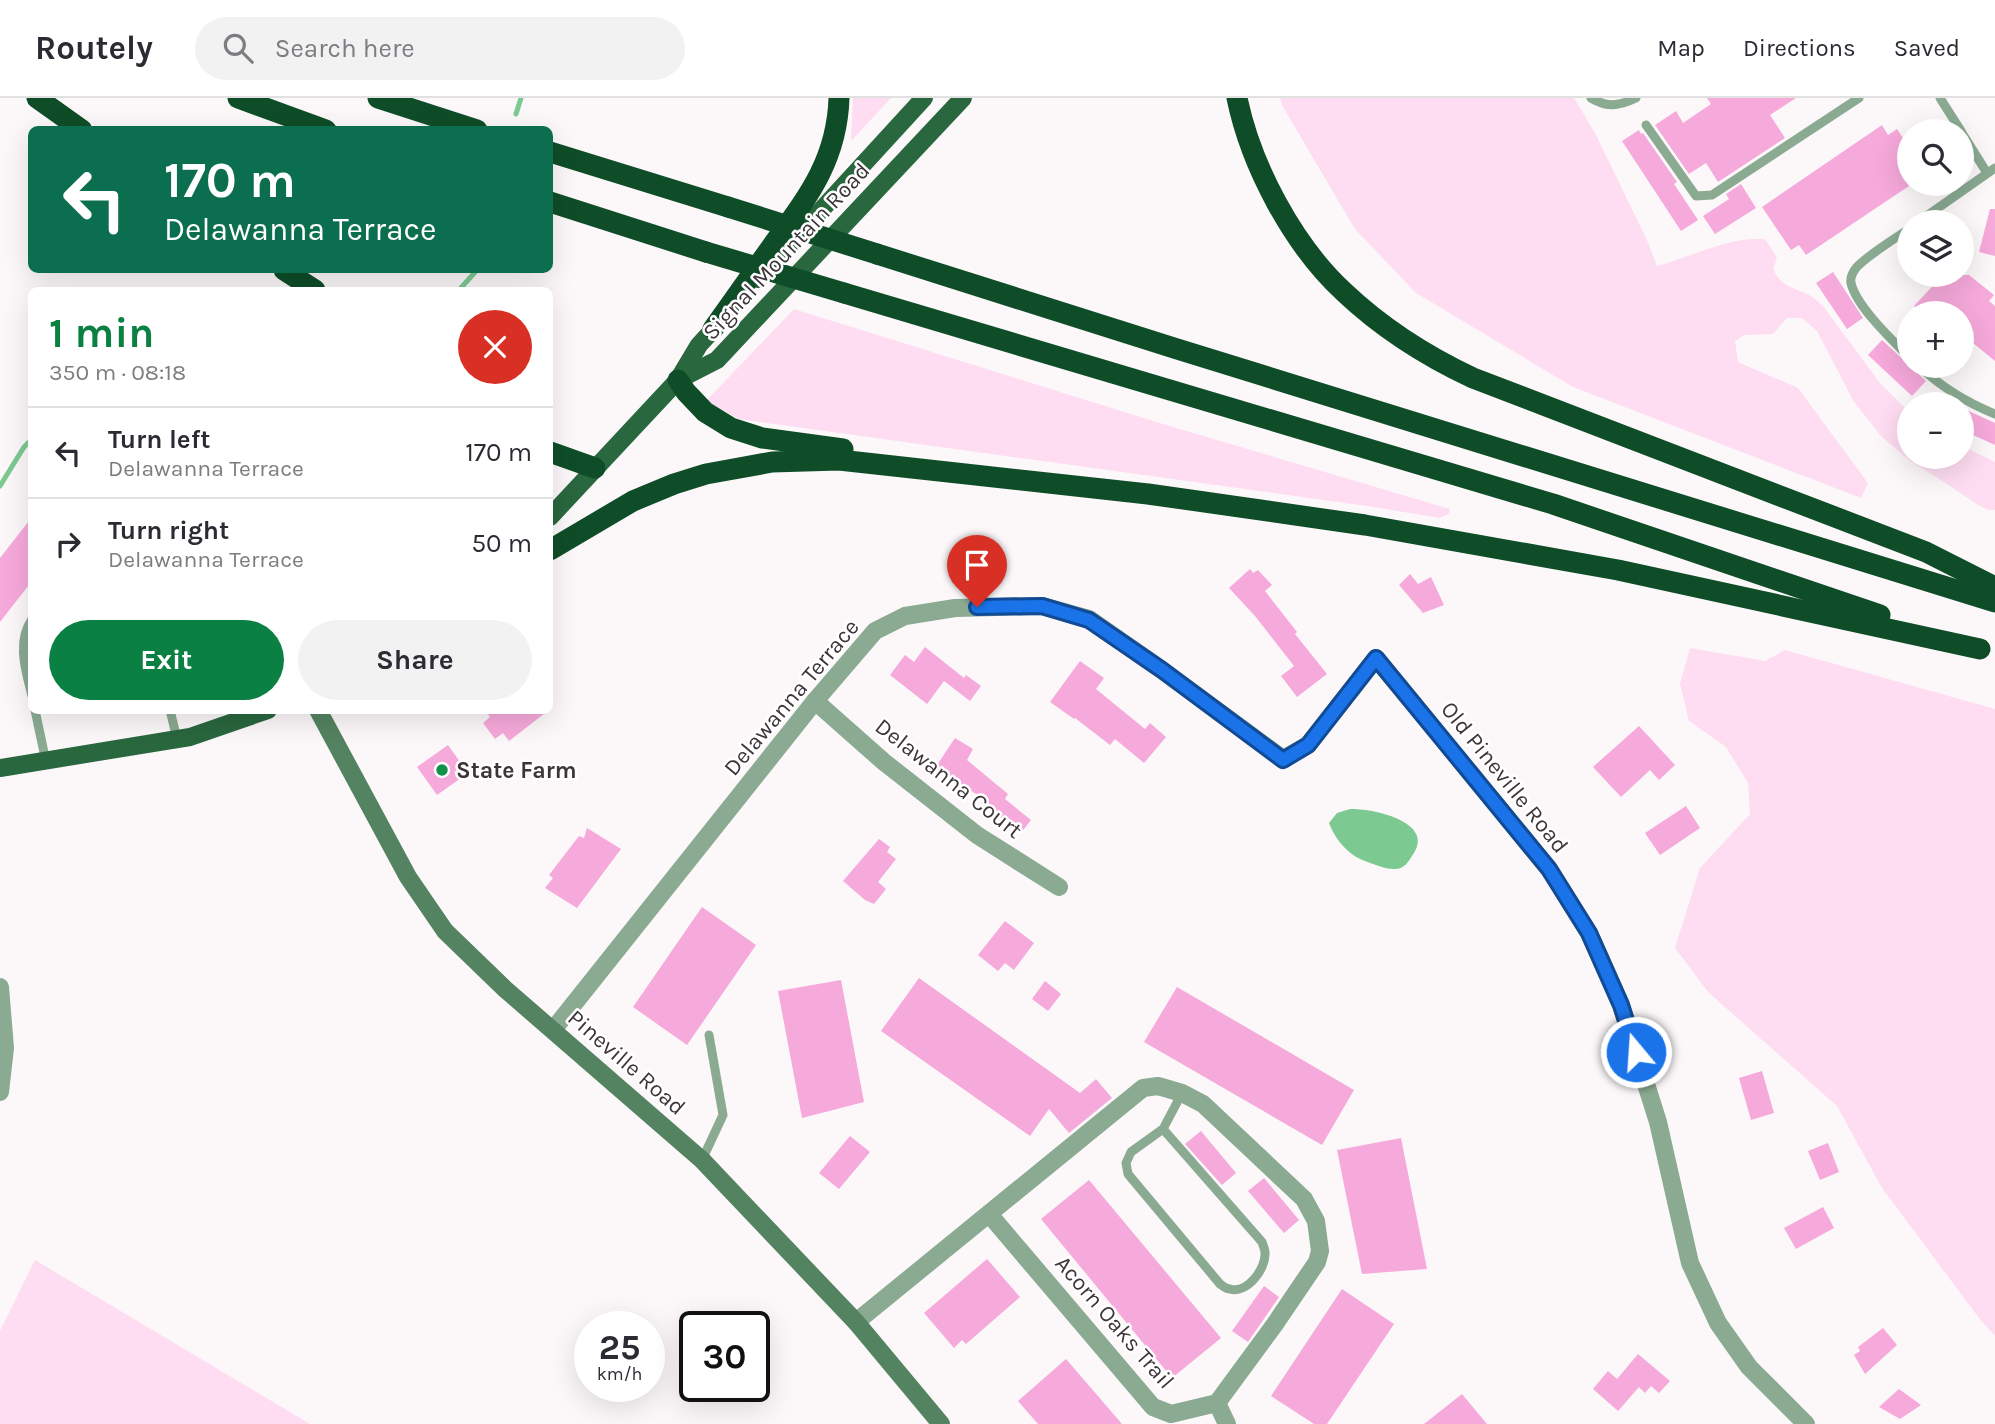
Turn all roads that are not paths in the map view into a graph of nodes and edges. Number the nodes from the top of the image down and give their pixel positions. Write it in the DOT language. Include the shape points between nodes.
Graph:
graph roads {
  1 [pos="37,98"];
  2 [pos="238,98"];
  3 [pos="378,98"];
  4 [pos="839,98"];
  5 [pos="925,98"];
  6 [pos="963,98"];
  7 [pos="1237,98"];
  8 [pos="1591,98"];
  9 [pos="1636,98"];
  10 [pos="1859,98"];
  11 [pos="1940,98"];
  12 [pos="1953,119"];
  13 [pos="1646,125"];
  14 [pos="76,126"];
  15 [pos="315,126"];
  16 [pos="465,126"];
  17 [pos="1974,148"];
  18 [pos="553,153"];
  19 [pos="1991,170"];
  20 [pos="553,203"];
  21 [pos="1935,210"];
  22 [pos="1897,238"];
  23 [pos="288,273"];
  24 [pos="310,287"];
  25 [pos="713,329"];
  26 [pos="1897,346"];
  27 [pos="1933,378"];
  28 [pos="678,380"];
  29 [pos="1995,414"];
  30 [pos="553,453"];
  31 [pos="595,468"];
  32 [pos="1040,482"];
  33 [pos="553,514"];
  34 [pos="553,548"];
  35 [pos="1995,587"];
  36 [pos="1995,601"];
  37 [pos="28,627"];
  38 [pos="1988,651"];
  39 [pos="28,658"];
  40 [pos="1376,658"];
  41 [pos="815,701"];
  42 [pos="35,714"];
  43 [pos="171,714"];
  44 [pos="256,714"];
  45 [pos="320,714"];
  46 [pos="177,740"];
  47 [pos="46,762"];
  48 [pos="0,768"];
  49 [pos="1059,887"];
  50 [pos="0,987"];
  51 [pos="553,1030"];
  52 [pos="709,1035"];
  53 [pos="0,1092"];
  54 [pos="1182,1093"];
  55 [pos="1163,1129"];
  56 [pos="702,1160"];
  57 [pos="989,1214"];
  58 [pos="856,1322"];
  59 [pos="1217,1403"];
  60 [pos="941,1424"];
  61 [pos="1227,1424"];
  62 [pos="1806,1424"];
  1 -- 14 [label="highway"];
  2 -- 15 [label="highway"];
  3 -- 16 [label="highway"];
  4 -- 25 [label="highway" via="830,154 813,190"];
  5 -- 25 [label="main road, Signal Mountain Road"];
  6 -- 28 [label="main road, Signal Mountain Road" via="717,360"];
  7 -- 35 [label="highway" via="1259,168 1300,239 1344,292 1410,344 1473,378 1926,552"];
  8 -- 9 [label="lane" via="1608,106"];
  10 -- 13 [label="lane" via="1712,195 1696,196"];
  11 -- 12 [label="lane"];
  17 -- 19 [label="lane"];
  18 -- 36 [label="highway, bridge"];
  19 -- 21 [label="lane"];
  20 -- 38 [label="highway, bridge" via="1553,504"];
  22 -- 26 [label="lane" via="1857,266 1851,282 1863,306"];
  23 -- 24 [label="highway"];
  25 -- 28 [label="main road, Signal Mountain Road"];
  27 -- 29 [label="lane"];
  28 -- 31 [label="main road, Signal Mountain Road"];
  28 -- 32 [label="highway" via="705,412 746,434"];
  30 -- 31 [label="highway"];
  31 -- 33 [label="main road, Signal Mountain Road"];
  32 -- 34 [label="highway" via="839,460 772,462 674,484 634,501"];
  32 -- 38 [label="highway" via="1270,511 1492,546"];
  37 -- 39 [label="lane" via="22,645"];
  40 -- 41 [label="street, Delawanna Terrace" via="1308,745 1283,760 1089,620 1042,606 956,608 905,616 875,631"];
  40 -- 62 [label="street, Old Pineville Road" via="1549,869 1589,933 1621,1005 1658,1122 1690,1263 1718,1324 1749,1367"];
  41 -- 49 [label="street, Delawanna Court" via="977,835"];
  41 -- 51 [label="street, Delawanna Terrace"];
  42 -- 47 [label="lane"];
  43 -- 46 [label="lane"];
  44 -- 46 [label="main road"];
  45 -- 51 [label="main road, Pineville Road" via="408,877 445,931"];
  46 -- 47 [label="main road"];
  47 -- 48 [label="main road"];
  50 -- 53 [label="street" via="5,1048"];
  51 -- 56 [label="main road, Pineville Road"];
  52 -- 56 [label="lane" via="723,1115"];
  54 -- 55 [label="lane"];
  54 -- 57 [label="street" via="1158,1086 1143,1088"];
  54 -- 59 [label="street" via="1203,1104 1304,1199 1315,1221 1320,1251 1295,1296"];
  55 -- 55 [label="lane" via="1131,1152 1125,1163 1128,1174 1220,1284 1230,1290 1242,1289 1261,1268 1262,1242"];
  56 -- 58 [label="main road, Pineville Road"];
  57 -- 58 [label="street"];
  57 -- 59 [label="street, Acorn Oaks Trail" via="1153,1407 1171,1414"];
  58 -- 60 [label="main road, Pineville Road"];
  59 -- 61 [label="street"];
}
